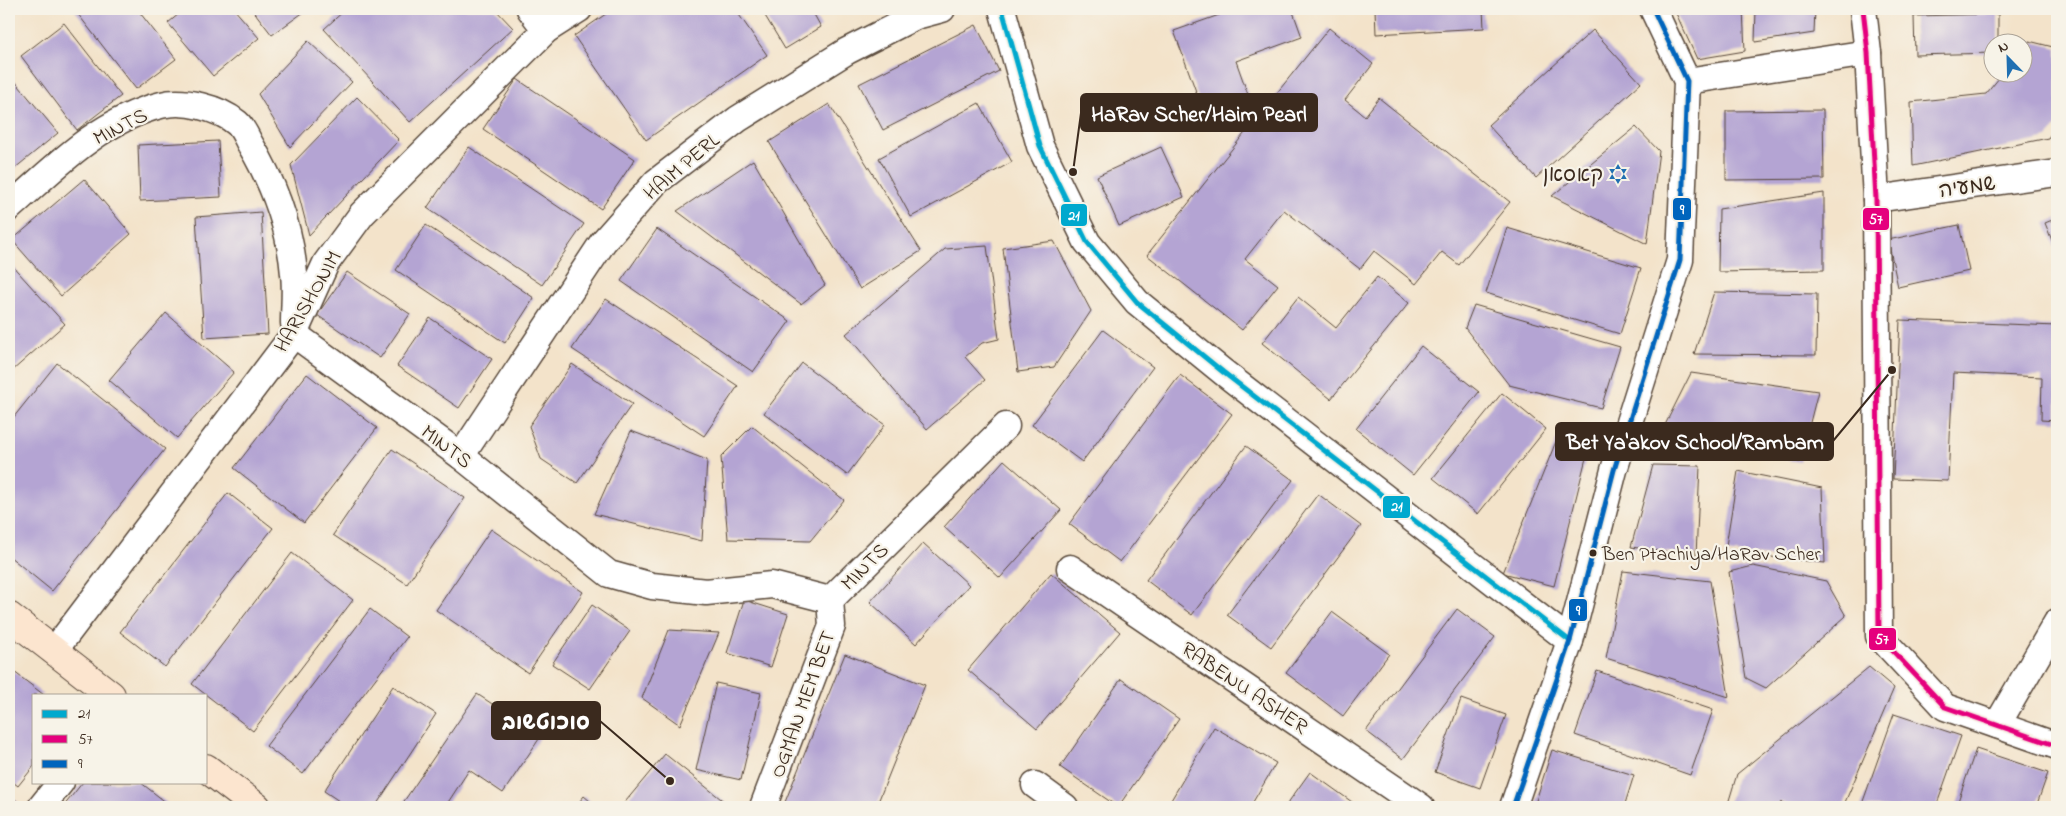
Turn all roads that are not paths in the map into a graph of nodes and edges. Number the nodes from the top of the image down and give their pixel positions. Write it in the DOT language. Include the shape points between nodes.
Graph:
graph roads {
  1 [pos="530,9"];
  2 [pos="579,9"];
  3 [pos="942,9"];
  4 [pos="1002,9"];
  5 [pos="1653,9"];
  6 [pos="1863,9"];
  7 [pos="546,30"];
  8 [pos="1868,53"];
  9 [pos="1687,81"];
  10 [pos="2057,173"];
  11 [pos="1876,199"];
  12 [pos="9,208"];
  13 [pos="294,334"];
  14 [pos="1006,426"];
  15 [pos="461,456"];
  16 [pos="1070,568"];
  17 [pos="830,600"];
  18 [pos="9,616"];
  19 [pos="2057,622"];
  20 [pos="1570,641"];
  21 [pos="54,651"];
  22 [pos="110,694"];
  23 [pos="1997,725"];
  24 [pos="2057,746"];
  25 [pos="208,770"];
  26 [pos="58,784"];
  27 [pos="1035,785"];
  28 [pos="252,806"];
  29 [pos="41,807"];
  30 [pos="763,807"];
  31 [pos="1065,807"];
  32 [pos="1421,807"];
  33 [pos="1513,807"];
  1 -- 7 [label="street"];
  2 -- 7 [label="street, HARISHONIM"];
  3 -- 15 [label="street, HAIM PERL" via="916,16 847,51 738,119 656,182 603,242"];
  4 -- 20 [label="street" via="1040,146 1087,242 1137,302"];
  5 -- 9 [label="street"];
  6 -- 8 [label="street"];
  7 -- 13 [label="street, HARISHONIM" via="362,214 326,262"];
  8 -- 9 [label="street"];
  8 -- 11 [label="street"];
  9 -- 20 [label="street" via="1680,260 1614,470"];
  10 -- 11 [label="street, שמעיה"];
  11 -- 23 [label="street" via="1879,636 1945,707"];
  12 -- 13 [label="street, MINTS" via="71,152 119,121 162,105 189,104 219,112 239,124 271,184 287,226 295,275"];
  13 -- 15 [label="street, MINTS"];
  13 -- 21 [label="street, HARISHONIM"];
  14 -- 17 [label="street, MINTS"];
  15 -- 17 [label="street, MINTS" via="609,574 652,586 706,592 772,585"];
  16 -- 32 [label="street, RABENU ASHER"];
  17 -- 30 [label="street, OGMAN MEM BET" via="832,626"];
  18 -- 21 [label="street"];
  19 -- 23 [label="street"];
  20 -- 33 [label="street"];
  21 -- 22 [label="street"];
  23 -- 24 [label="street"];
  25 -- 28 [label="street"];
  26 -- 29 [label="street"];
  27 -- 31 [label="street"];
}
